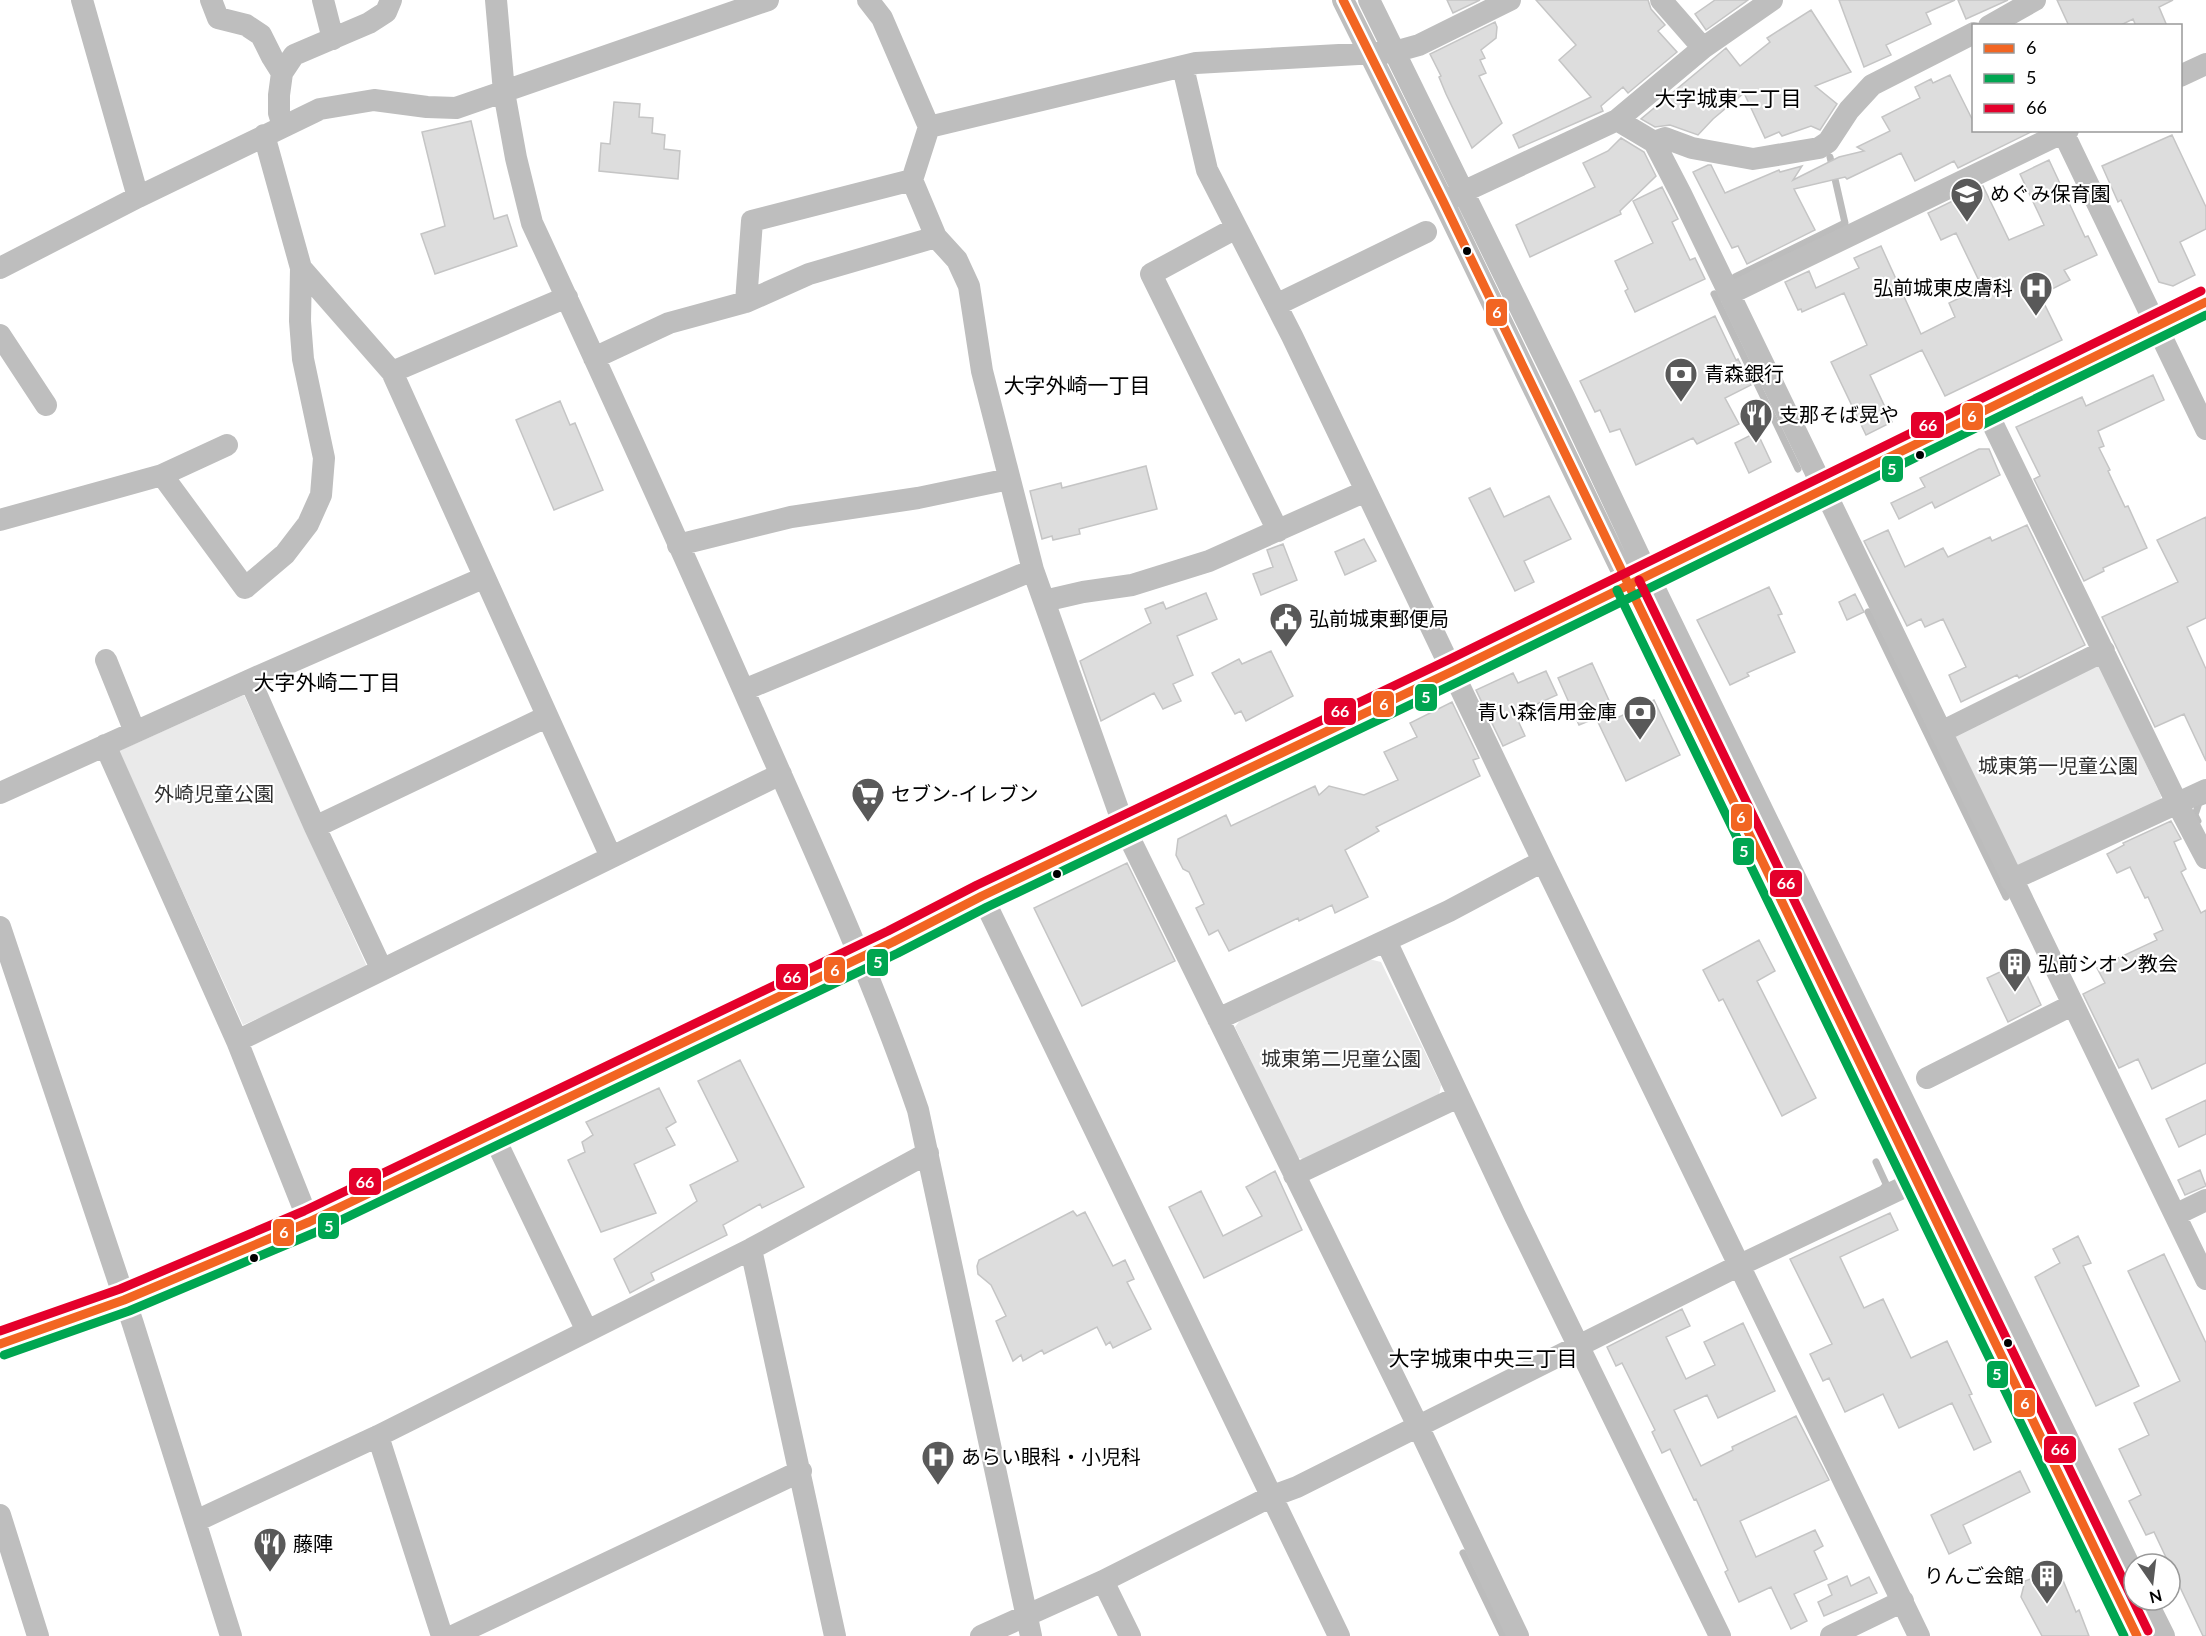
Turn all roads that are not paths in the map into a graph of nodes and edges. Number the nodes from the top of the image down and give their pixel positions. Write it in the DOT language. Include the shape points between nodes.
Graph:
graph roads {
  1 [pos="82,0"];
  2 [pos="211,0"];
  3 [pos="323,0"];
  4 [pos="391,0"];
  5 [pos="496,0"];
  6 [pos="768,0"];
  7 [pos="868,0"];
  8 [pos="1343,0"];
  9 [pos="1369,0"];
  10 [pos="1510,0"];
  11 [pos="1661,0"];
  12 [pos="1772,0"];
  13 [pos="2035,0"];
  14 [pos="2002,17"];
  15 [pos="1972,34"];
  16 [pos="333,39"];
  17 [pos="1702,48"];
  18 [pos="1369,52"];
  19 [pos="1394,52"];
  20 [pos="2206,64"];
  21 [pos="1183,67"];
  22 [pos="282,73"];
  23 [pos="2182,76"];
  24 [pos="504,92"];
  25 [pos="1617,120"];
  26 [pos="929,127"];
  27 [pos="274,130"];
  28 [pos="2062,132"];
  29 [pos="2064,132"];
  30 [pos="1654,142"];
  31 [pos="912,180"];
  32 [pos="138,196"];
  33 [pos="1453,197"];
  34 [pos="1236,228"];
  35 [pos="1426,232"];
  36 [pos="936,237"];
  37 [pos="0,268"];
  38 [pos="301,268"];
  39 [pos="1729,294"];
  40 [pos="567,297"];
  41 [pos="746,302"];
  42 [pos="2206,302"];
  43 [pos="1276,305"];
  44 [pos="2156,326"];
  45 [pos="0,335"];
  46 [pos="594,358"];
  47 [pos="392,372"];
  48 [pos="46,405"];
  49 [pos="1986,410"];
  50 [pos="2206,429"];
  51 [pos="227,445"];
  52 [pos="162,475"];
  53 [pos="1009,479"];
  54 [pos="1823,489"];
  55 [pos="1366,491"];
  56 [pos="0,520"];
  57 [pos="1278,531"];
  58 [pos="678,545"];
  59 [pos="1033,570"];
  60 [pos="483,578"];
  61 [pos="1638,580"];
  62 [pos="1044,601"];
  63 [pos="2104,651"];
  64 [pos="106,660"];
  65 [pos="1453,671"];
  66 [pos="250,680"];
  67 [pos="744,690"];
  68 [pos="546,717"];
  69 [pos="135,732"];
  70 [pos="1941,732"];
  71 [pos="105,745"];
  72 [pos="781,774"];
  73 [pos="2206,790"];
  74 [pos="0,793"];
  75 [pos="2177,803"];
  76 [pos="315,827"];
  77 [pos="1125,830"];
  78 [pos="611,857"];
  79 [pos="2206,858"];
  80 [pos="1543,861"];
  81 [pos="2012,880"];
  82 [pos="982,896"];
  83 [pos="0,927"];
  84 [pos="1386,941"];
  85 [pos="860,957"];
  86 [pos="382,970"];
  87 [pos="2072,1005"];
  88 [pos="1218,1019"];
  89 [pos="237,1041"];
  90 [pos="1927,1078"];
  91 [pos="1458,1097"];
  92 [pos="494,1135"];
  93 [pos="928,1152"];
  94 [pos="1294,1175"];
  95 [pos="1900,1189"];
  96 [pos="2206,1200"];
  97 [pos="2175,1215"];
  98 [pos="309,1222"];
  99 [pos="752,1249"];
  100 [pos="1740,1265"];
  101 [pos="2206,1279"];
  102 [pos="124,1300"];
  103 [pos="587,1331"];
  104 [pos="0,1344"];
  105 [pos="1578,1346"];
  106 [pos="1418,1426"];
  107 [pos="378,1437"];
  108 [pos="801,1472"];
  109 [pos="1270,1497"];
  110 [pos="0,1515"];
  111 [pos="196,1521"];
  112 [pos="2123,1552"];
  113 [pos="1103,1581"];
  114 [pos="10,1582"];
  115 [pos="1902,1600"];
  116 [pos="2152,1612"];
  117 [pos="1028,1625"];
  118 [pos="38,1636"];
  119 [pos="231,1636"];
  120 [pos="442,1636"];
  121 [pos="453,1636"];
  122 [pos="835,1636"];
  123 [pos="981,1636"];
  124 [pos="1130,1636"];
  125 [pos="1339,1636"];
  126 [pos="1518,1636"];
  127 [pos="1720,1636"];
  128 [pos="1831,1636"];
  129 [pos="1919,1636"];
  130 [pos="2137,1636"];
  131 [pos="2164,1636"];
  1 -- 32 [label="street"];
  2 -- 22 [label="street" via="218,18 246,25 261,35"];
  3 -- 16 [label="street"];
  4 -- 16 [label="street" via="386,12"];
  5 -- 24 [label="street"];
  6 -- 24 [label="street"];
  7 -- 26 [label="street" via="882,18"];
  8 -- 18 [label="street"];
  9 -- 19 [label="street"];
  10 -- 19 [label="street" via="1419,45"];
  11 -- 17 [label="street"];
  12 -- 17 [label="street"];
  13 -- 14 [label="street"];
  15 -- 30 [label="street" via="1872,85 1828,142 1819,148 1753,159 1692,148 1665,138"];
  16 -- 22 [label="street" via="294,55"];
  17 -- 25 [label="street"];
  18 -- 19 [label="street"];
  18 -- 21 [label="street"];
  18 -- 33 [label="street"];
  19 -- 33 [label="street"];
  20 -- 23 [label="street"];
  21 -- 26 [label="street"];
  21 -- 34 [label="street" via="1207,170"];
  22 -- 27 [label="street"];
  24 -- 27 [label="street" via="456,108 374,100 320,109"];
  24 -- 40 [label="street" via="532,223"];
  25 -- 30 [label="street"];
  25 -- 33 [label="street"];
  26 -- 31 [label="street"];
  27 -- 32 [label="street"];
  27 -- 38 [label="street"];
  28 -- 39 [label="street"];
  29 -- 44 [label="street"];
  30 -- 39 [label="street"];
  31 -- 36 [label="street"];
  31 -- 41 [label="street" via="752,221"];
  32 -- 37 [label="street"];
  33 -- 61 [label="street"];
  34 -- 43 [label="street"];
  34 -- 57 [label="street" via="1151,274"];
  35 -- 43 [label="street"];
  36 -- 41 [label="street" via="809,274"];
  36 -- 53 [label="street" via="957,260 969,286 982,371"];
  38 -- 47 [label="street"];
  38 -- 52 [label="street" via="303,359 324,458 321,495 308,524 285,554 245,588"];
  39 -- 54 [label="street"];
  40 -- 46 [label="street"];
  40 -- 47 [label="street"];
  41 -- 46 [label="street" via="669,323"];
  42 -- 44 [label="street"];
  43 -- 55 [label="street"];
  44 -- 49 [label="street"];
  44 -- 50 [label="street"];
  45 -- 48 [label="street"];
  46 -- 58 [label="street"];
  47 -- 60 [label="street"];
  49 -- 54 [label="street"];
  49 -- 63 [label="street"];
  51 -- 52 [label="street"];
  52 -- 56 [label="street"];
  53 -- 58 [label="street" via="918,498 791,517"];
  53 -- 59 [label="street"];
  54 -- 61 [label="street"];
  54 -- 70 [label="street"];
  55 -- 57 [label="street"];
  55 -- 65 [label="street"];
  57 -- 62 [label="street" via="1209,561 1132,585"];
  58 -- 67 [label="street"];
  59 -- 62 [label="street"];
  59 -- 67 [label="street"];
  60 -- 66 [label="street"];
  60 -- 68 [label="street"];
  61 -- 65 [label="street"];
  61 -- 112 [label="street"];
  61 -- 130 [label="street"];
  62 -- 77 [label="street"];
  63 -- 70 [label="street"];
  63 -- 75 [label="street"];
  64 -- 69 [label="street"];
  65 -- 77 [label="street"];
  65 -- 80 [label="street"];
  66 -- 69 [label="street"];
  66 -- 76 [label="street"];
  67 -- 72 [label="street"];
  68 -- 76 [label="street"];
  68 -- 78 [label="street"];
  69 -- 71 [label="street"];
  70 -- 81 [label="street"];
  71 -- 74 [label="street"];
  71 -- 89 [label="street"];
  72 -- 78 [label="street"];
  72 -- 85 [label="street"];
  73 -- 75 [label="street"];
  75 -- 79 [label="street"];
  75 -- 81 [label="street"];
  76 -- 86 [label="street"];
  77 -- 82 [label="street"];
  77 -- 88 [label="street"];
  78 -- 86 [label="street"];
  80 -- 84 [label="street"];
  80 -- 100 [label="street"];
  81 -- 87 [label="street"];
  82 -- 85 [label="street"];
  82 -- 109 [label="street"];
  83 -- 102 [label="street"];
  84 -- 88 [label="street"];
  84 -- 91 [label="street"];
  85 -- 92 [label="street"];
  85 -- 93 [label="street" via="901,1059"];
  86 -- 89 [label="street"];
  87 -- 90 [label="street"];
  87 -- 97 [label="street"];
  88 -- 94 [label="street"];
  89 -- 98 [label="street"];
  91 -- 94 [label="street"];
  91 -- 105 [label="street"];
  92 -- 98 [label="street"];
  92 -- 103 [label="street"];
  93 -- 99 [label="street"];
  93 -- 117 [label="street"];
  94 -- 106 [label="street"];
  95 -- 100 [label="street"];
  96 -- 97 [label="street"];
  97 -- 101 [label="street"];
  98 -- 102 [label="street"];
  99 -- 103 [label="street"];
  99 -- 108 [label="street"];
  100 -- 105 [label="street"];
  100 -- 115 [label="street"];
  102 -- 104 [label="street"];
  102 -- 111 [label="street"];
  103 -- 107 [label="street"];
  105 -- 106 [label="street"];
  105 -- 127 [label="street"];
  106 -- 109 [label="street"];
  106 -- 126 [label="street"];
  107 -- 111 [label="street"];
  107 -- 120 [label="street"];
  108 -- 121 [label="street"];
  108 -- 122 [label="street"];
  109 -- 113 [label="street"];
  109 -- 125 [label="street"];
  110 -- 114 [label="street"];
  111 -- 119 [label="street"];
  113 -- 117 [label="street"];
  113 -- 124 [label="street"];
  114 -- 118 [label="street"];
  115 -- 128 [label="street"];
  115 -- 129 [label="street"];
  116 -- 131 [label="street"];
  117 -- 123 [label="street"];
}
